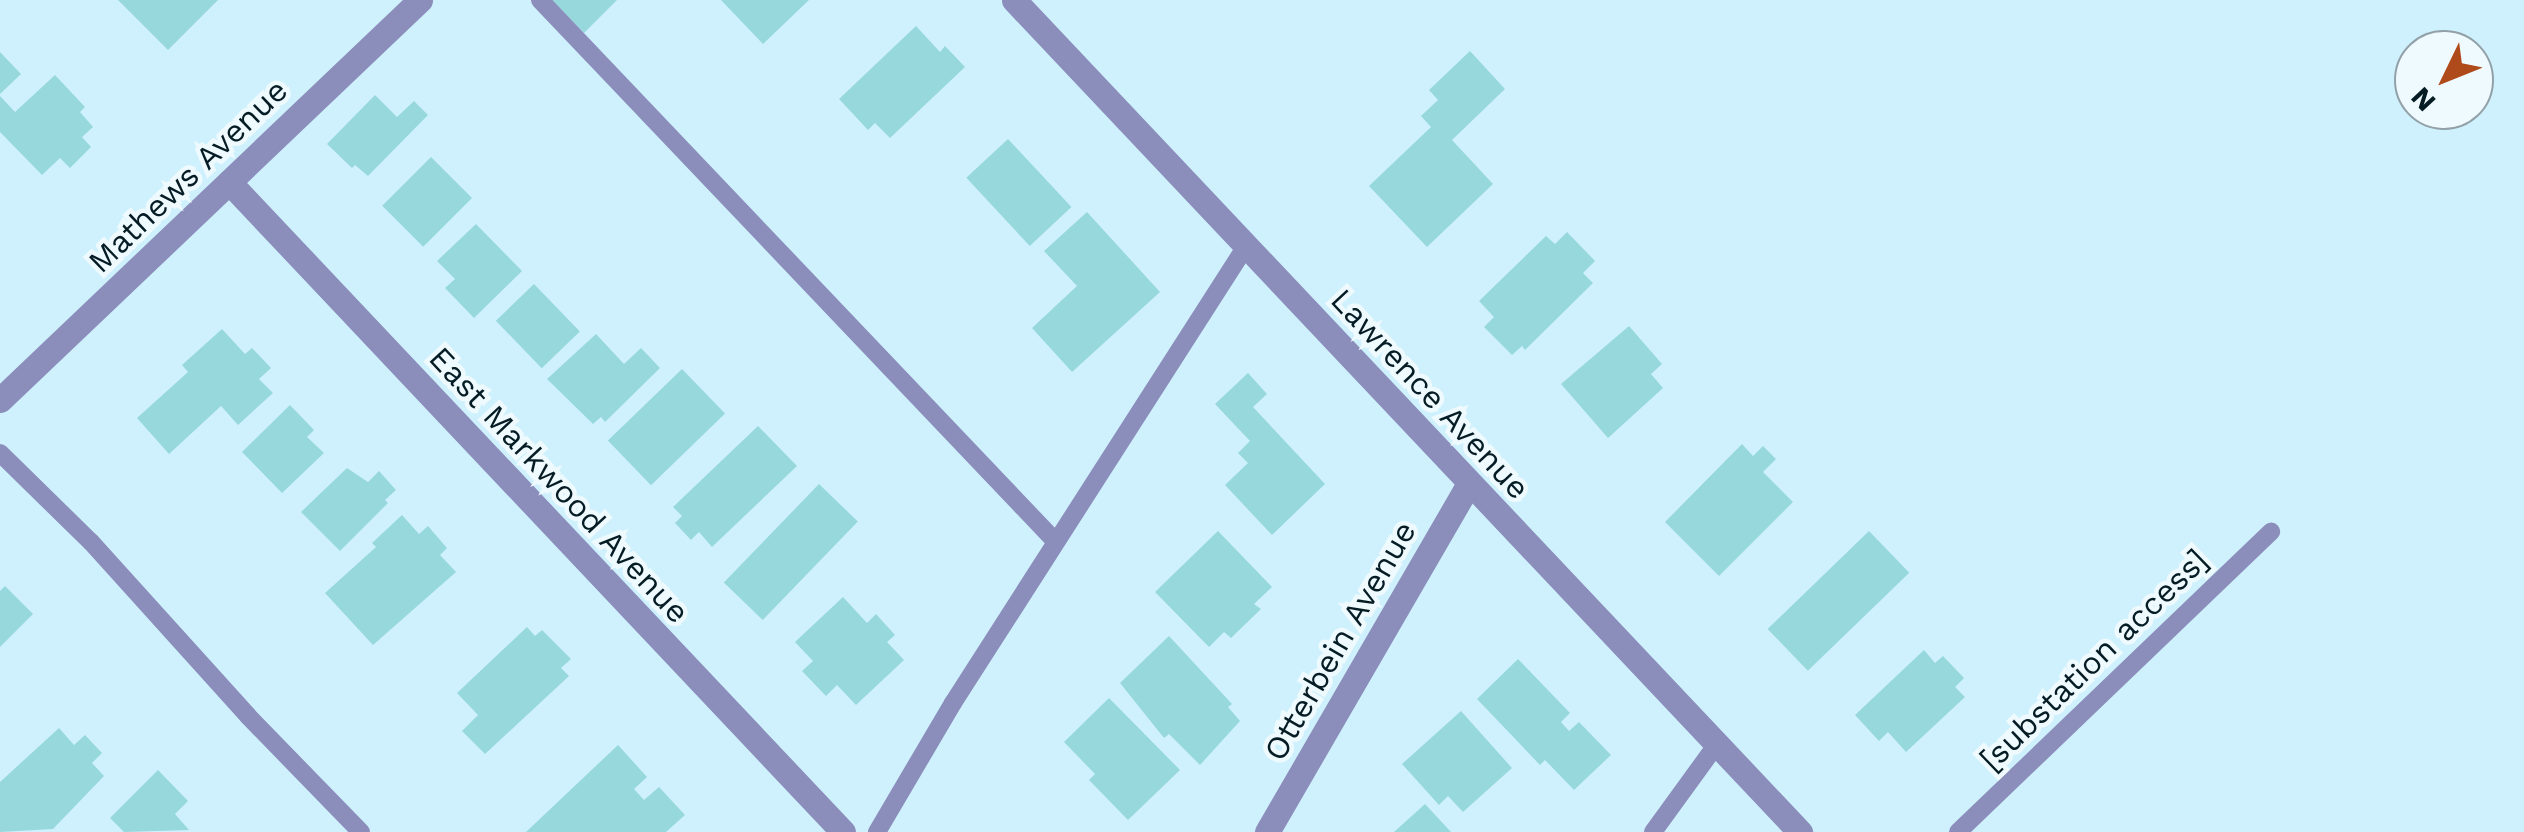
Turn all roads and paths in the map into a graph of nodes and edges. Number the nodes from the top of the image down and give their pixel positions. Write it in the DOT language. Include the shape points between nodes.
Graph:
graph roads {
  1 [pos="420,0"];
  2 [pos="540,0"];
  3 [pos="1014,0"];
  4 [pos="229,182"];
  5 [pos="1246,246"];
  6 [pos="0,400"];
  7 [pos="0,453"];
  8 [pos="1469,483"];
  9 [pos="2272,532"];
  10 [pos="1056,542"];
  11 [pos="1717,744"];
  12 [pos="362,832"];
  13 [pos="843,832"];
  14 [pos="878,832"];
  15 [pos="1267,832"];
  16 [pos="1652,832"];
  17 [pos="1800,832"];
  18 [pos="1958,832"];
  1 -- 4 [label="street, Mathews Avenue"];
  2 -- 10 [label="lane"];
  3 -- 5 [label="street, Lawrence Avenue"];
  4 -- 6 [label="street, Mathews Avenue"];
  4 -- 13 [label="street, East Markwood Avenue"];
  5 -- 8 [label="street, Lawrence Avenue"];
  5 -- 10 [label="lane"];
  7 -- 12 [label="lane"];
  8 -- 11 [label="street, Lawrence Avenue"];
  8 -- 15 [label="street, Otterbein Avenue"];
  9 -- 18 [label="lane, [substation access]"];
  10 -- 14 [label="lane"];
  11 -- 16 [label="lane"];
  11 -- 17 [label="street, Lawrence Avenue"];
}
